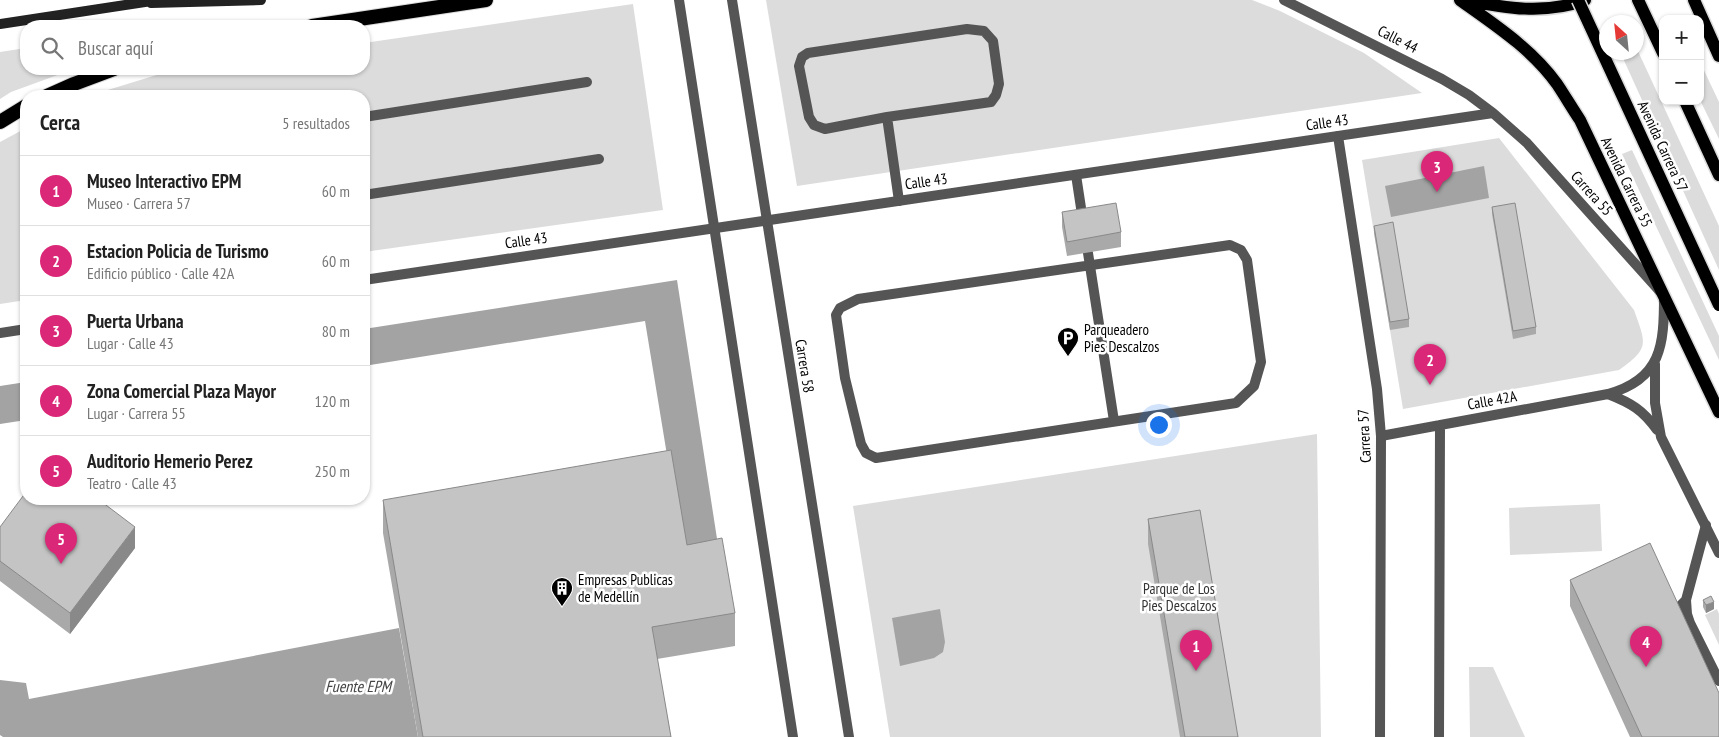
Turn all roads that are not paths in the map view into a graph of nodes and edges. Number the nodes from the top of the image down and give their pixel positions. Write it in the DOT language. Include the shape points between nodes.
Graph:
graph roads {
  1 [pos="158,0"];
  2 [pos="261,0"];
  3 [pos="486,0"];
  4 [pos="679,0"];
  5 [pos="732,0"];
  6 [pos="1284,0"];
  7 [pos="1460,0"];
  8 [pos="1465,0"];
  9 [pos="1578,0"];
  10 [pos="1585,0"];
  11 [pos="1638,0"];
  12 [pos="1694,0"];
  13 [pos="135,4"];
  14 [pos="27,20"];
  15 [pos="352,20"];
  16 [pos="20,21"];
  17 [pos="0,24"];
  18 [pos="1659,45"];
  19 [pos="1719,56"];
  20 [pos="98,75"];
  21 [pos="587,82"];
  22 [pos="60,90"];
  23 [pos="1687,105"];
  24 [pos="20,110"];
  25 [pos="1493,113"];
  26 [pos="370,117"];
  27 [pos="887,117"];
  28 [pos="0,122"];
  29 [pos="1338,136"];
  30 [pos="599,159"];
  31 [pos="1076,175"];
  32 [pos="1719,175"];
  33 [pos="370,195"];
  34 [pos="899,200"];
  35 [pos="766,220"];
  36 [pos="1084,224"];
  37 [pos="715,228"];
  38 [pos="1088,252"];
  39 [pos="1090,266"];
  40 [pos="370,279"];
  41 [pos="1664,296"];
  42 [pos="1719,305"];
  43 [pos="20,330"];
  44 [pos="0,333"];
  45 [pos="1656,360"];
  46 [pos="1608,394"];
  47 [pos="1719,412"];
  48 [pos="1114,421"];
  49 [pos="1440,425"];
  50 [pos="1381,436"];
  51 [pos="1661,437"];
  52 [pos="1706,525"];
  53 [pos="1719,553"];
  54 [pos="1686,600"];
  55 [pos="1671,615"];
  56 [pos="1719,681"];
  57 [pos="793,737"];
  58 [pos="849,737"];
  59 [pos="1380,737"];
  60 [pos="1439,737"];
  1 -- 13 [label="main road"];
  2 -- 13 [label="main road"];
  3 -- 15 [label="highway"];
  4 -- 37 [label="street"];
  5 -- 35 [label="street, Carrera 58"];
  6 -- 25 [label="street, Calle 44" via="1442,79"];
  7 -- 41 [label="main road, Avenida Carrera 55" via="1533,56 1556,84 1580,120"];
  8 -- 10 [label="main road" via="1530,10 1568,7"];
  9 -- 42 [label="main road, Avenida Carrera 57, bridge"];
  11 -- 18 [label="main road"];
  12 -- 19 [label="main road"];
  13 -- 14 [label="main road"];
  16 -- 17 [label="main road"];
  20 -- 22 [label="highway"];
  21 -- 26 [label="street"];
  23 -- 32 [label="main road"];
  24 -- 28 [label="highway"];
  25 -- 29 [label="street, Calle 43"];
  25 -- 41 [label="street, Carrera 55" via="1527,144"];
  27 -- 27 [label="street" via="825,129 814,125 809,117 799,66 802,57 808,53 967,29 984,31 993,41 999,84 991,102"];
  27 -- 34 [label="street"];
  29 -- 31 [label="street, Calle 43"];
  29 -- 50 [label="street, Carrera 57" via="1377,388"];
  30 -- 33 [label="street"];
  31 -- 34 [label="street, Calle 43"];
  31 -- 36 [label="street"];
  34 -- 35 [label="street, Calle 43"];
  35 -- 37 [label="street, Calle 43"];
  35 -- 58 [label="street, Carrera 58"];
  37 -- 40 [label="street, Calle 43"];
  37 -- 57 [label="street"];
  38 -- 39 [label="street"];
  39 -- 48 [label="street"];
  39 -- 48 [label="street" via="1230,245 1241,250 1247,260 1260,362 1254,386 1236,403"];
  39 -- 48 [label="street" via="858,299 840,308 836,315 845,378 861,444 866,454 876,458"];
  41 -- 45 [label="street, Calle 42A" via="1664,325"];
  41 -- 47 [label="main road, Avenida Carrera 55"];
  43 -- 44 [label="street"];
  45 -- 46 [label="street, Calle 42A" via="1636,383"];
  45 -- 51 [label="street" via="1655,403"];
  46 -- 49 [label="street, Calle 42A"];
  46 -- 51 [label="street" via="1647,416"];
  49 -- 50 [label="street, Calle 42A"];
  49 -- 60 [label="street"];
  50 -- 59 [label="street, Carrera 57"];
  51 -- 52 [label="street"];
  52 -- 53 [label="street"];
  52 -- 54 [label="street"];
  54 -- 55 [label="street"];
  54 -- 56 [label="street" via="1690,623"];
}
